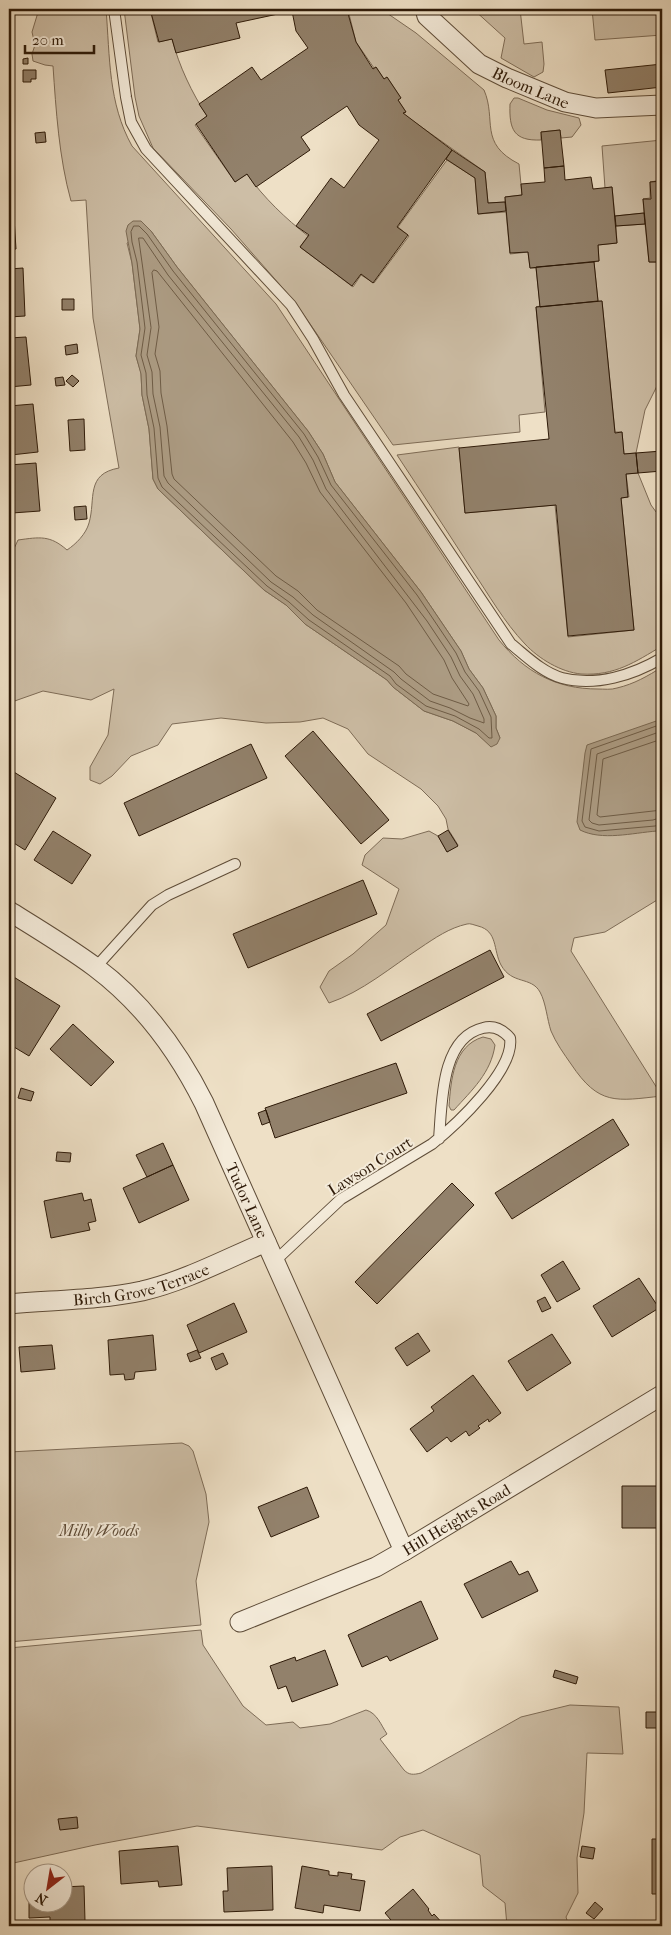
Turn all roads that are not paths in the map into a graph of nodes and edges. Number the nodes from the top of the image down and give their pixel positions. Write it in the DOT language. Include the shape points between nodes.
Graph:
graph roads {
  1 [pos="114,9"];
  2 [pos="424,9"];
  3 [pos="662,105"];
  4 [pos="662,658"];
  5 [pos="235,864"];
  6 [pos="9,911"];
  7 [pos="96,967"];
  8 [pos="439,1139"];
  9 [pos="266,1242"];
  10 [pos="275,1261"];
  11 [pos="9,1304"];
  12 [pos="662,1395"];
  13 [pos="404,1552"];
  14 [pos="240,1622"];
  1 -- 4 [label="lane" via="128,106 132,122 146,148 291,305 344,395 511,644 536,665 561,678 594,681 628,674"];
  2 -- 3 [label="street, Bloom Lane" via="427,16 479,64 565,102 596,108"];
  5 -- 7 [label="lane" via="152,905"];
  6 -- 7 [label="street, Tudor Lane"];
  7 -- 9 [label="street, Tudor Lane" via="150,1019 189,1073"];
  8 -- 8 [label="lane, Lawson Court" via="446,1072 454,1054 468,1035 486,1027 498,1028 510,1038 511,1045 500,1072 472,1108"];
  8 -- 10 [label="lane, Lawson Court" via="341,1199"];
  9 -- 10 [label="street, Tudor Lane"];
  9 -- 11 [label="street, Birch Grove Terrace" via="171,1282 141,1291"];
  10 -- 13 [label="street, Tudor Lane"];
  12 -- 13 [label="street, Hill Heights Road"];
  13 -- 14 [label="street, Hill Heights Road" via="376,1567"];
}
